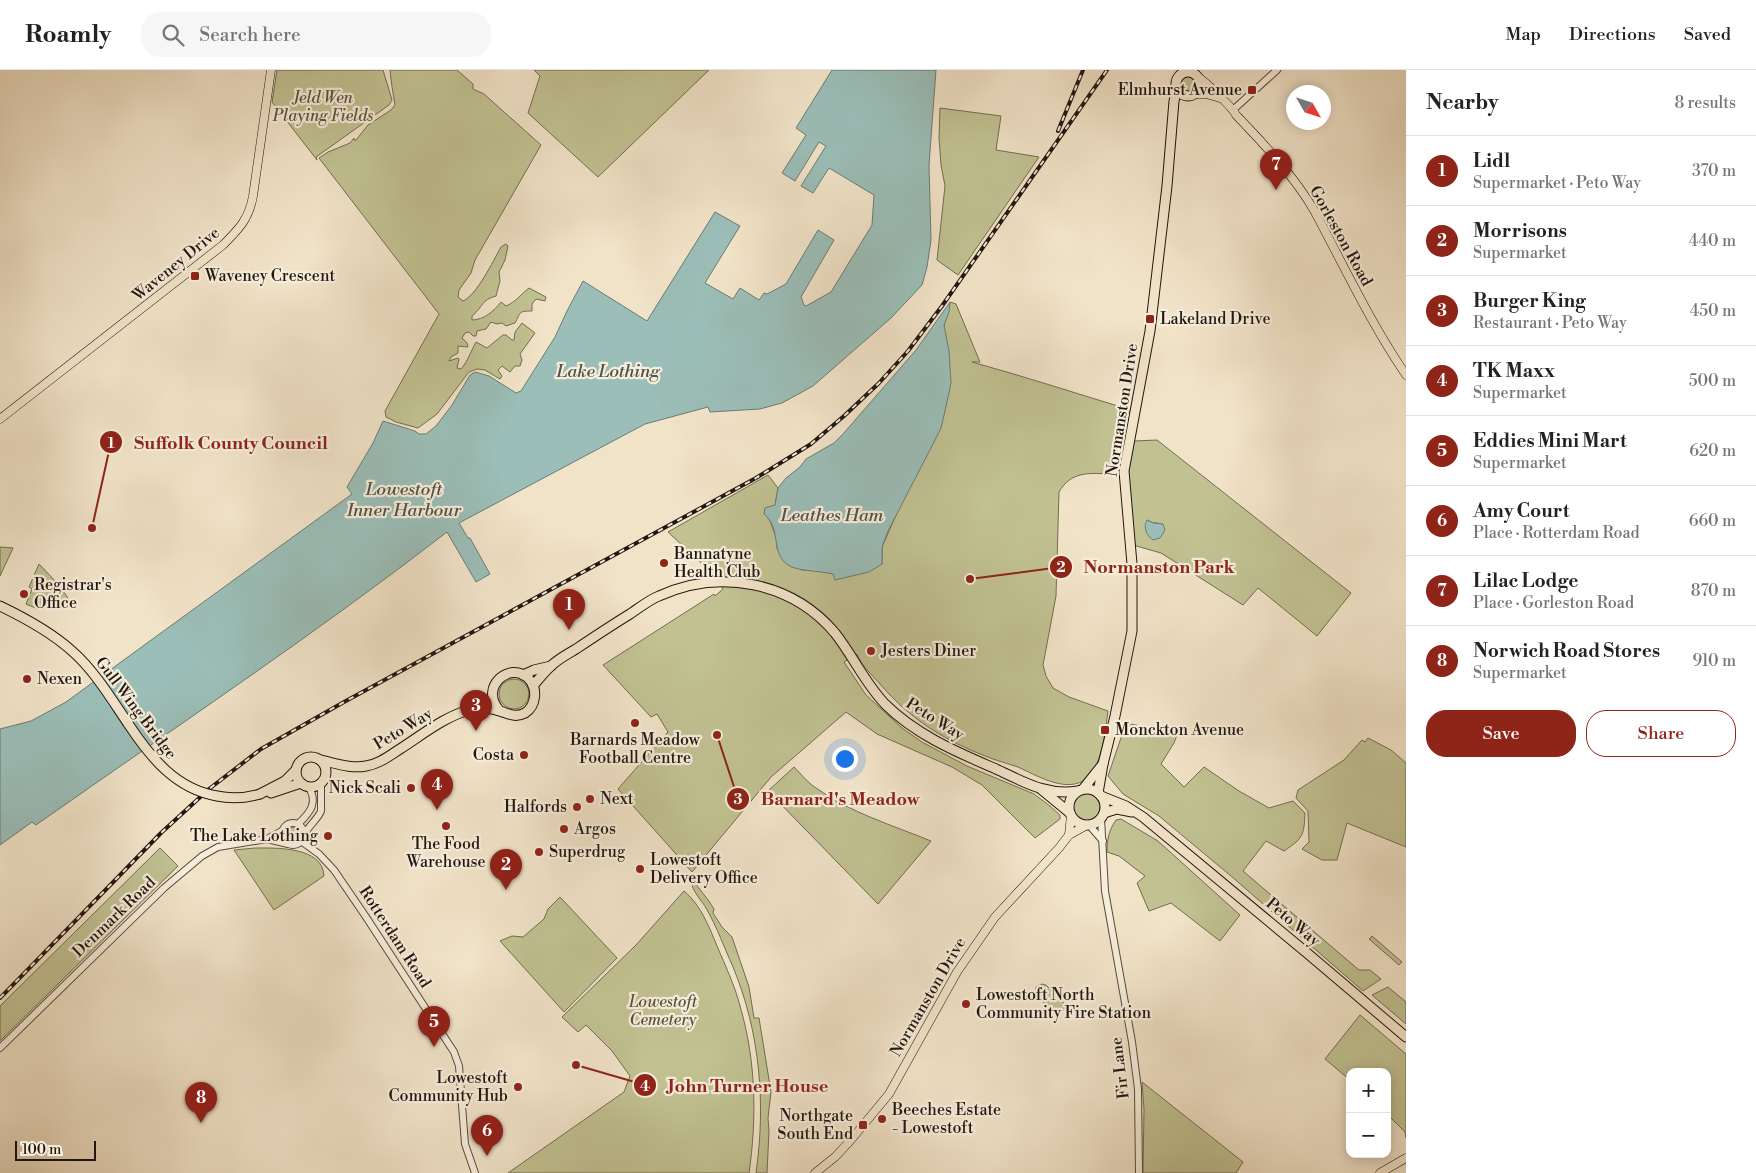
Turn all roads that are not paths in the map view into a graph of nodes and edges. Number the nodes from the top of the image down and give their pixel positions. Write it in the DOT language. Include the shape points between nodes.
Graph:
graph roads {
  1 [pos="271,70"];
  2 [pos="1176,70"];
  3 [pos="1278,70"];
  4 [pos="1195,74"];
  5 [pos="1177,84"];
  6 [pos="1193,95"];
  7 [pos="1220,98"];
  8 [pos="1234,109"];
  9 [pos="1174,117"];
  10 [pos="1406,375"];
  11 [pos="0,419"];
  12 [pos="0,606"];
  13 [pos="551,666"];
  14 [pos="523,675"];
  15 [pos="533,686"];
  16 [pos="492,694"];
  17 [pos="473,709"];
  18 [pos="499,710"];
  19 [pos="320,760"];
  20 [pos="1103,764"];
  21 [pos="347,766"];
  22 [pos="296,770"];
  23 [pos="323,779"];
  24 [pos="305,785"];
  25 [pos="1042,790"];
  26 [pos="1081,790"];
  27 [pos="260,794"];
  28 [pos="1100,794"];
  29 [pos="1137,813"];
  30 [pos="1070,814"];
  31 [pos="1103,816"];
  32 [pos="298,824"];
  33 [pos="1088,825"];
  34 [pos="282,831"];
  35 [pos="304,835"];
  36 [pos="1069,835"];
  37 [pos="267,840"];
  38 [pos="301,842"];
  39 [pos="1103,842"];
  40 [pos="288,844"];
  41 [pos="1406,1037"];
  42 [pos="0,1048"];
  43 [pos="1406,1158"];
  44 [pos="475,1173"];
  45 [pos="815,1173"];
  46 [pos="1139,1173"];
  47 [pos="1380,1173"];
  1 -- 11 [label="main road, Waveney Drive" via="253,196 244,223 223,245"];
  2 -- 5 [label="highway, Normanston Drive"];
  3 -- 8 [label="street"];
  4 -- 5 [label="highway" via="1182,74"];
  4 -- 6 [label="highway" via="1200,87"];
  4 -- 7 [label="main road, Gorleston Road"];
  5 -- 6 [label="highway" via="1183,94"];
  5 -- 9 [label="highway, Normanston Drive"];
  6 -- 7 [label="main road, Gorleston Road"];
  6 -- 9 [label="highway, Normanston Drive" via="1181,104"];
  7 -- 8 [label="main road, Gorleston Road"];
  8 -- 10 [label="main road, Gorleston Road" via="1297,186 1314,212 1382,339"];
  9 -- 20 [label="highway, Normanston Drive" via="1150,331 1124,471 1132,564 1132,631"];
  12 -- 27 [label="highway, Gull Wing Bridge, bridge" via="73,652 166,772 193,789 210,795 249,797"];
  13 -- 14 [label="highway, Peto Way"];
  13 -- 15 [label="highway, Peto Way"];
  13 -- 25 [label="highway, Peto Way" via="658,596 684,587 729,582 775,590 815,613 830,628 870,685 899,717 938,742"];
  14 -- 15 [label="highway"];
  14 -- 16 [label="highway" via="503,676 494,684"];
  15 -- 18 [label="highway" via="534,700 528,710 514,716"];
  16 -- 17 [label="highway, Peto Way"];
  16 -- 18 [label="highway"];
  17 -- 18 [label="highway, Peto Way"];
  17 -- 21 [label="highway, Peto Way" via="438,724 379,762"];
  19 -- 21 [label="highway, Peto Way"];
  19 -- 22 [label="highway" via="308,757"];
  19 -- 23 [label="highway" via="325,767"];
  20 -- 26 [label="highway, Normanston Drive"];
  20 -- 28 [label="highway, Normanston Drive"];
  21 -- 23 [label="highway, Peto Way" via="336,769"];
  22 -- 24 [label="highway" via="296,775"];
  22 -- 27 [label="highway" via="285,781"];
  23 -- 24 [label="highway" via="317,785"];
  23 -- 35 [label="street" via="321,811"];
  24 -- 27 [label="highway, Gull Wing Bridge"];
  24 -- 32 [label="street" via="312,792 314,804"];
  25 -- 26 [label="highway, Peto Way"];
  25 -- 30 [label="highway, Peto Way"];
  26 -- 28 [label="highway" via="1091,789"];
  26 -- 30 [label="highway" via="1069,803"];
  28 -- 29 [label="highway, Peto Way"];
  28 -- 31 [label="highway" via="1105,804"];
  29 -- 31 [label="highway" via="1117,809"];
  29 -- 41 [label="highway, Peto Way"];
  30 -- 33 [label="highway" via="1078,823"];
  30 -- 36 [label="main road"];
  31 -- 33 [label="highway"];
  31 -- 39 [label="street, Fir Lane"];
  32 -- 34 [label="street" via="286,825"];
  32 -- 35 [label="street"];
  33 -- 36 [label="main road, Normanston Drive"];
  33 -- 39 [label="street"];
  34 -- 37 [label="street, Denmark Road"];
  34 -- 40 [label="street"];
  35 -- 38 [label="street"];
  36 -- 45 [label="main road, Normanston Drive" via="988,927 957,972 889,1094 840,1152"];
  37 -- 40 [label="street, Denmark Road"];
  37 -- 42 [label="street, Denmark Road" via="218,847 202,856 144,906"];
  38 -- 40 [label="street"];
  38 -- 44 [label="street, Rotterdam Road" via="334,870 454,1052 459,1066 466,1144"];
  39 -- 46 [label="street, Fir Lane" via="1105,891 1138,1090"];
  43 -- 47 [label="main road"];
}
